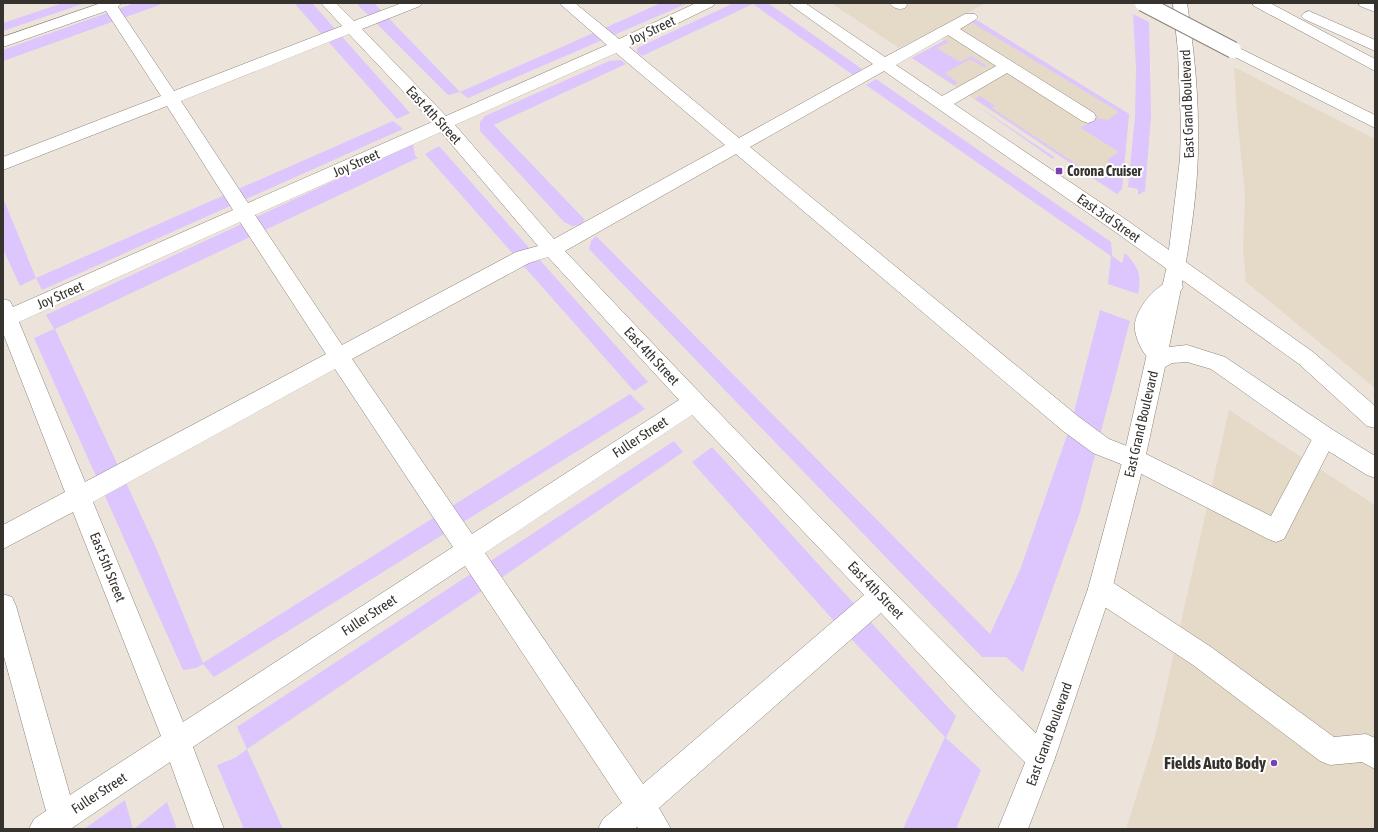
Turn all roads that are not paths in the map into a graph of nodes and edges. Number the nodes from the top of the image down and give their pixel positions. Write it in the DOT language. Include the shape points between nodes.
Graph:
graph roads {
  1 [pos="328,3"];
  2 [pos="415,3"];
  3 [pos="566,3"];
  4 [pos="708,3"];
  5 [pos="795,3"];
  6 [pos="1143,3"];
  7 [pos="1180,3"];
  8 [pos="1259,3"];
  9 [pos="1277,3"];
  10 [pos="1365,3"];
  11 [pos="111,4"];
  12 [pos="1375,8"];
  13 [pos="970,17"];
  14 [pos="351,28"];
  15 [pos="949,29"];
  16 [pos="3,42"];
  17 [pos="618,46"];
  18 [pos="1375,46"];
  19 [pos="885,64"];
  20 [pos="1008,66"];
  21 [pos="1375,66"];
  22 [pos="170,98"];
  23 [pos="942,103"];
  24 [pos="1088,117"];
  25 [pos="1375,122"];
  26 [pos="444,124"];
  27 [pos="737,147"];
  28 [pos="3,164"];
  29 [pos="245,213"];
  30 [pos="552,249"];
  31 [pos="1177,266"];
  32 [pos="5,315"];
  33 [pos="340,356"];
  34 [pos="1157,358"];
  35 [pos="694,402"];
  36 [pos="1375,419"];
  37 [pos="1325,437"];
  38 [pos="1134,459"];
  39 [pos="1375,468"];
  40 [pos="80,498"];
  41 [pos="3,538"];
  42 [pos="468,550"];
  43 [pos="1100,589"];
  44 [pos="882,596"];
  45 [pos="3,606"];
  46 [pos="177,742"];
  47 [pos="1375,755"];
  48 [pos="1042,758"];
  49 [pos="640,805"];
  50 [pos="53,823"];
  51 [pos="209,829"];
  52 [pos="613,829"];
  53 [pos="656,829"];
  54 [pos="1013,829"];
  1 -- 14 [label="main road, East 4th Street"];
  2 -- 14 [label="main road"];
  3 -- 17 [label="main road"];
  4 -- 17 [label="main road, Joy Street"];
  5 -- 19 [label="main road, East 3rd Street"];
  6 -- 25 [label="main road, bridge"];
  7 -- 31 [label="main road, East Grand Boulevard" via="1186,51 1190,127"];
  8 -- 21 [label="main road"];
  9 -- 18 [label="main road"];
  10 -- 12 [label="main road"];
  11 -- 16 [label="main road"];
  11 -- 22 [label="main road" via="115,18"];
  13 -- 15 [label="main road"];
  14 -- 22 [label="main road"];
  14 -- 26 [label="main road, East 4th Street"];
  15 -- 19 [label="main road"];
  15 -- 20 [label="main road"];
  17 -- 26 [label="main road, Joy Street"];
  17 -- 27 [label="main road"];
  19 -- 23 [label="main road, East 3rd Street"];
  19 -- 27 [label="main road"];
  20 -- 23 [label="main road"];
  20 -- 24 [label="main road"];
  22 -- 28 [label="main road"];
  22 -- 29 [label="main road"];
  23 -- 31 [label="main road, East 3rd Street"];
  26 -- 29 [label="main road, Joy Street"];
  26 -- 30 [label="main road, East 4th Street"];
  27 -- 30 [label="main road"];
  27 -- 38 [label="main road" via="1071,424 1101,446"];
  29 -- 32 [label="main road, Joy Street"];
  29 -- 33 [label="main road"];
  30 -- 33 [label="main road" via="523,258"];
  30 -- 35 [label="main road, East 4th Street"];
  31 -- 34 [label="main road, East Grand Boulevard"];
  31 -- 36 [label="main road, East 3rd Street" via="1306,358"];
  32 -- 40 [label="main road, East 5th Street"];
  33 -- 40 [label="main road"];
  33 -- 42 [label="main road"];
  34 -- 37 [label="main road" via="1167,354 1184,354 1199,356 1218,364"];
  34 -- 38 [label="main road, East Grand Boulevard"];
  35 -- 42 [label="main road, Fuller Street"];
  35 -- 44 [label="main road, East 4th Street"];
  37 -- 38 [label="main road" via="1276,531"];
  37 -- 39 [label="main road"];
  38 -- 43 [label="main road, East Grand Boulevard"];
  40 -- 41 [label="main road"];
  40 -- 46 [label="main road, East 5th Street"];
  42 -- 46 [label="main road, Fuller Street"];
  42 -- 49 [label="main road"];
  43 -- 47 [label="main road" via="1202,656 1330,752 1366,748"];
  43 -- 48 [label="main road, East Grand Boulevard"];
  44 -- 48 [label="main road, East 4th Street"];
  44 -- 49 [label="main road"];
  45 -- 50 [label="main road"];
  46 -- 50 [label="main road, Fuller Street"];
  46 -- 51 [label="main road, East 5th Street"];
  48 -- 54 [label="main road, East Grand Boulevard"];
  49 -- 52 [label="main road"];
  49 -- 53 [label="main road"];
}
